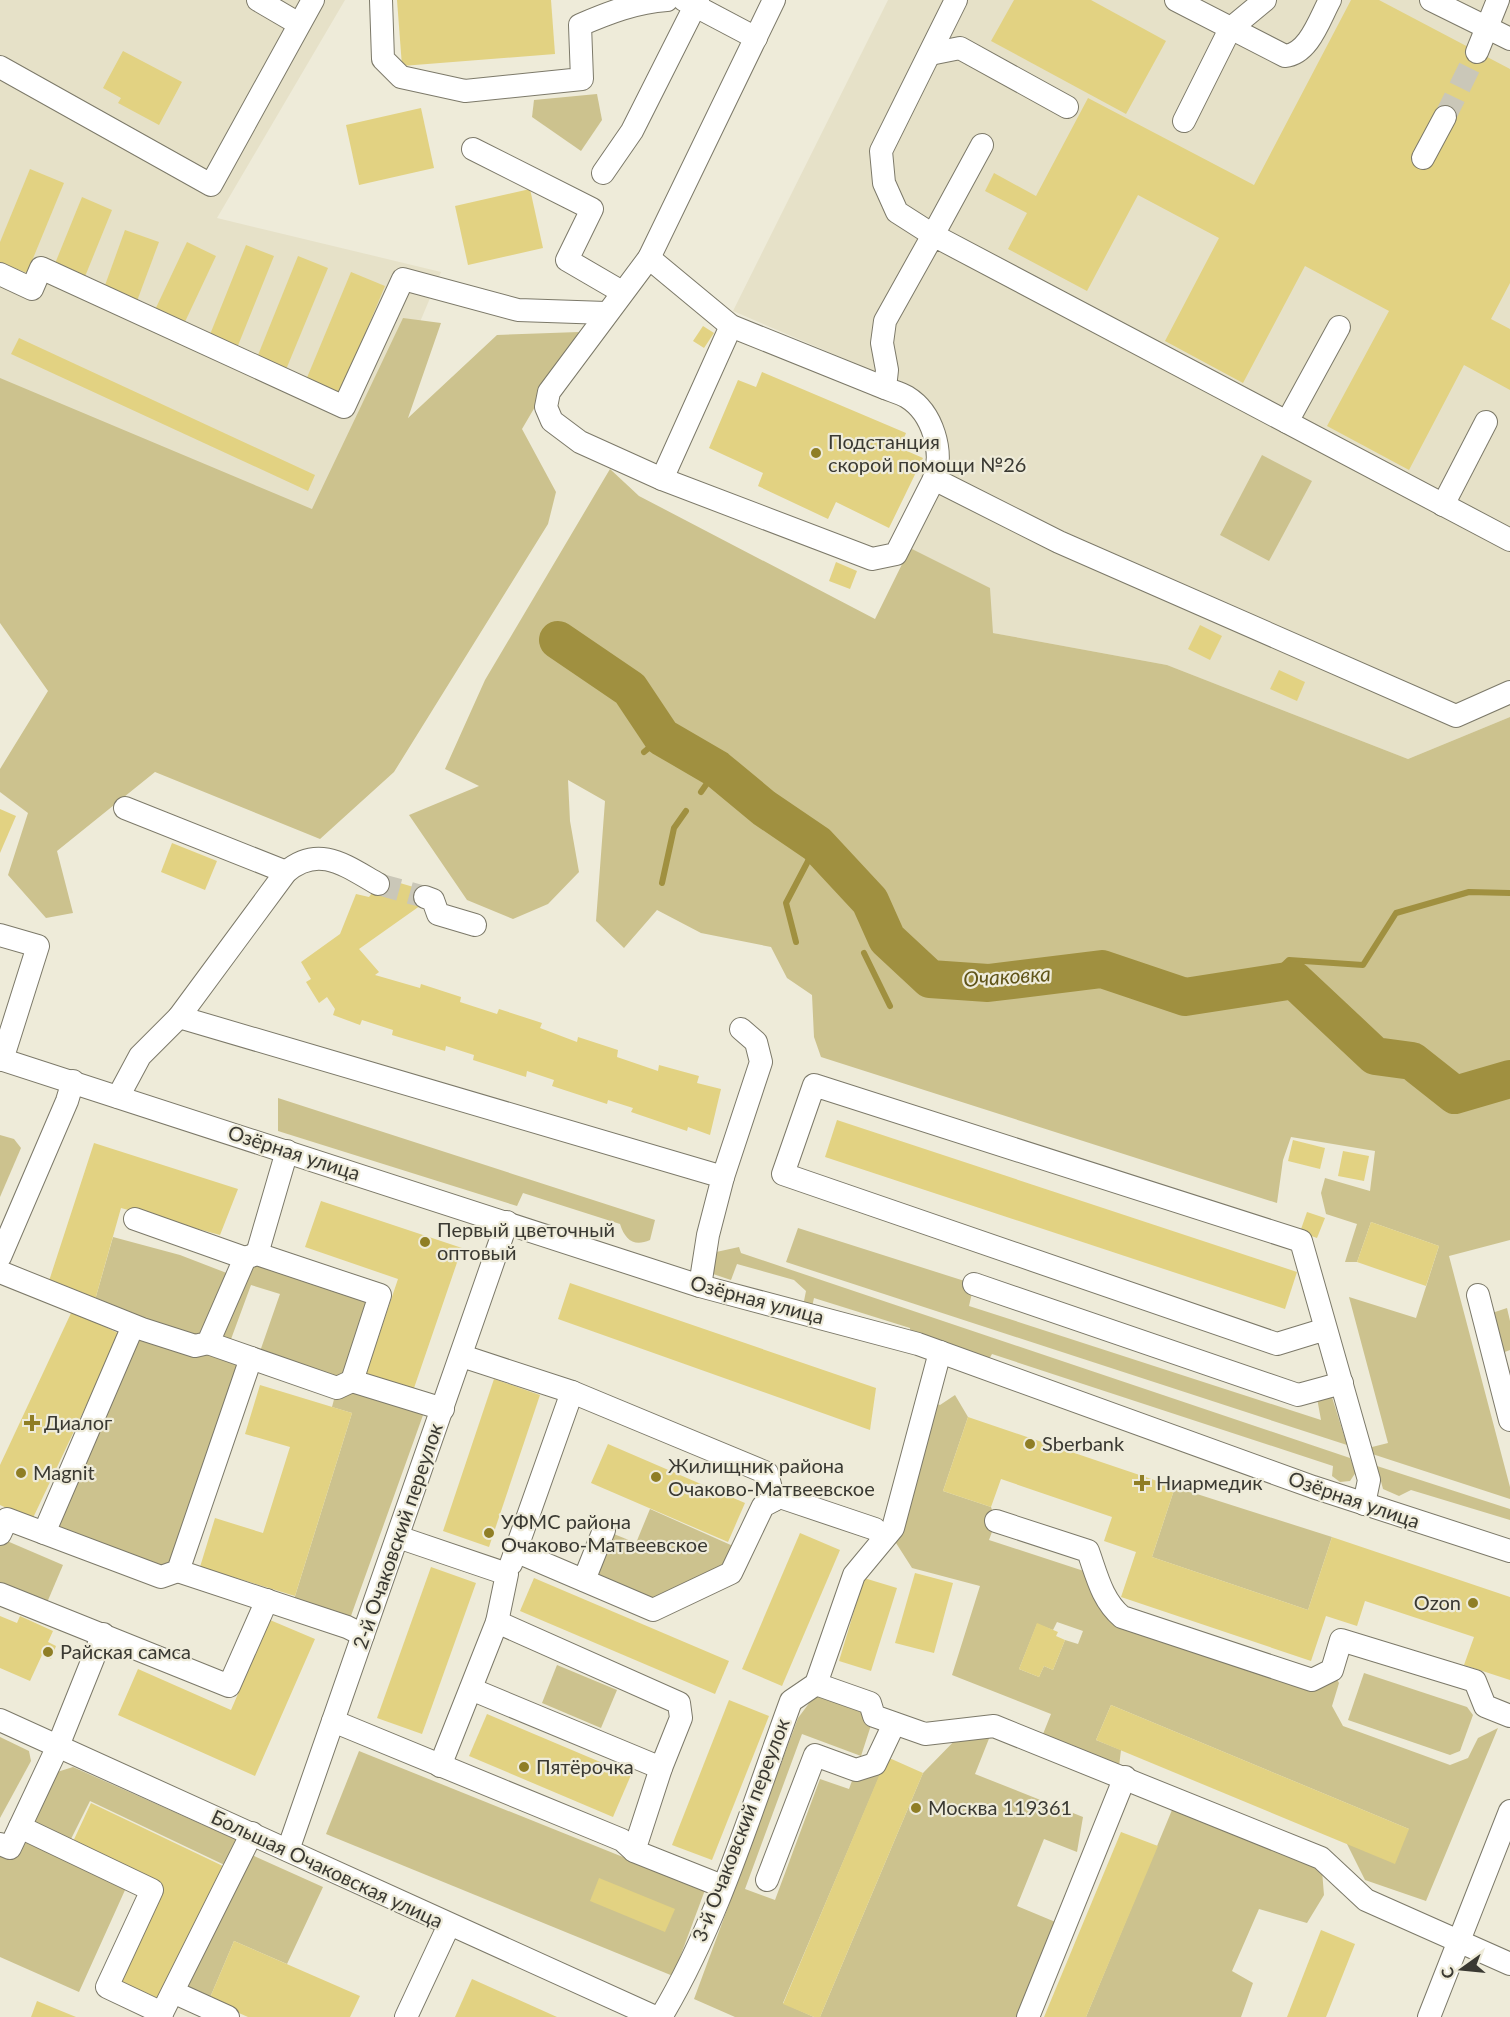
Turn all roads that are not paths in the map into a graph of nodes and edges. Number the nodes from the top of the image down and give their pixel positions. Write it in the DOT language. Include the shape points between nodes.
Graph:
graph roads {
  1 [pos="258,0"];
  2 [pos="313,0"];
  3 [pos="381,0"];
  4 [pos="667,0"];
  5 [pos="774,0"];
  6 [pos="956,0"];
  7 [pos="1176,0"];
  8 [pos="1265,0"];
  9 [pos="1330,0"];
  10 [pos="1431,0"];
  11 [pos="1498,0"];
  12 [pos="693,2"];
  13 [pos="299,24"];
  14 [pos="1487,27"];
  15 [pos="1230,29"];
  16 [pos="756,38"];
  17 [pos="1510,39"];
  18 [pos="1477,52"];
  19 [pos="930,54"];
  20 [pos="0,67"];
  21 [pos="1067,107"];
  22 [pos="1445,117"];
  23 [pos="1184,121"];
  24 [pos="982,145"];
  25 [pos="473,149"];
  26 [pos="1423,158"];
  27 [pos="603,173"];
  28 [pos="933,235"];
  29 [pos="649,258"];
  30 [pos="0,274"];
  31 [pos="622,292"];
  32 [pos="606,313"];
  33 [pos="731,326"];
  34 [pos="1339,327"];
  35 [pos="885,388"];
  36 [pos="1287,422"];
  37 [pos="1486,422"];
  38 [pos="662,479"];
  39 [pos="934,480"];
  40 [pos="1443,504"];
  41 [pos="1510,540"];
  42 [pos="1510,692"];
  43 [pos="125,808"];
  44 [pos="286,872"];
  45 [pos="378,884"];
  46 [pos="425,897"];
  47 [pos="475,925"];
  48 [pos="0,935"];
  49 [pos="179,1017"];
  50 [pos="741,1029"];
  51 [pos="1,1059"];
  52 [pos="73,1081"];
  53 [pos="118,1097"];
  54 [pos="287,1151"];
  55 [pos="723,1177"];
  56 [pos="135,1219"];
  57 [pos="507,1222"];
  58 [pos="251,1256"];
  59 [pos="0,1257"];
  60 [pos="0,1272"];
  61 [pos="974,1284"];
  62 [pos="700,1286"];
  63 [pos="1478,1295"];
  64 [pos="133,1326"];
  65 [pos="1326,1329"];
  66 [pos="208,1343"];
  67 [pos="940,1352"];
  68 [pos="462,1356"];
  69 [pos="251,1358"];
  70 [pos="352,1381"];
  71 [pos="1342,1383"];
  72 [pos="572,1392"];
  73 [pos="443,1409"];
  74 [pos="1510,1420"];
  75 [pos="774,1500"];
  76 [pos="1364,1504"];
  77 [pos="996,1521"];
  78 [pos="604,1530"];
  79 [pos="44,1533"];
  80 [pos="0,1534"];
  81 [pos="398,1537"];
  82 [pos="884,1538"];
  83 [pos="515,1551"];
  84 [pos="1510,1551"];
  85 [pos="178,1571"];
  86 [pos="507,1574"];
  87 [pos="584,1580"];
  88 [pos="0,1593"];
  89 [pos="267,1600"];
  90 [pos="496,1622"];
  91 [pos="103,1634"];
  92 [pos="363,1635"];
  93 [pos="816,1684"];
  94 [pos="471,1689"];
  95 [pos="1510,1716"];
  96 [pos="0,1719"];
  97 [pos="333,1721"];
  98 [pos="894,1724"];
  99 [pos="58,1746"];
  100 [pos="440,1766"];
  101 [pos="661,1768"];
  102 [pos="1125,1777"];
  103 [pos="1510,1811"];
  104 [pos="20,1827"];
  105 [pos="252,1833"];
  106 [pos="0,1844"];
  107 [pos="288,1850"];
  108 [pos="634,1851"];
  109 [pos="766,1880"];
  110 [pos="722,1886"];
  111 [pos="449,1924"];
  112 [pos="1458,1942"];
  113 [pos="1510,1964"];
  114 [pos="173,1992"];
  115 [pos="161,2015"];
  116 [pos="228,2017"];
  117 [pos="406,2017"];
  118 [pos="655,2017"];
  119 [pos="661,2017"];
  120 [pos="1028,2017"];
  121 [pos="1429,2017"];
  1 -- 13 [label="street"];
  2 -- 13 [label="street"];
  3 -- 4 [label="street" via="383,59 401,77 465,91 582,80 579,25 612,11"];
  5 -- 16 [label="street"];
  6 -- 19 [label="street"];
  7 -- 15 [label="street"];
  8 -- 15 [label="street"];
  9 -- 15 [label="street" via="1303,49 1294,55 1286,56"];
  10 -- 14 [label="street"];
  11 -- 14 [label="street"];
  12 -- 16 [label="street"];
  12 -- 27 [label="street" via="632,131"];
  13 -- 20 [label="street" via="211,185"];
  14 -- 17 [label="street"];
  14 -- 18 [label="street"];
  15 -- 23 [label="street"];
  16 -- 29 [label="street"];
  19 -- 21 [label="street" via="960,48"];
  19 -- 28 [label="street" via="881,152 884,183 897,212"];
  22 -- 26 [label="street"];
  24 -- 28 [label="street"];
  25 -- 31 [label="street" via="592,209 567,260"];
  28 -- 35 [label="street" via="885,321"];
  28 -- 36 [label="street"];
  29 -- 31 [label="street"];
  29 -- 33 [label="street"];
  30 -- 32 [label="street" via="32,289 40,268 344,407 403,279 518,310"];
  31 -- 32 [label="street"];
  32 -- 38 [label="street" via="549,392 546,407 552,421 579,442"];
  33 -- 35 [label="street"];
  33 -- 38 [label="street"];
  34 -- 36 [label="street"];
  35 -- 39 [label="street" via="908,397 925,414 939,449"];
  36 -- 40 [label="street"];
  37 -- 40 [label="street"];
  38 -- 39 [label="street" via="872,559 896,554"];
  39 -- 42 [label="street" via="1059,542 1456,716"];
  40 -- 41 [label="street"];
  43 -- 44 [label="street"];
  44 -- 45 [label="street" via="297,862 322,857"];
  44 -- 49 [label="street"];
  46 -- 47 [label="street" via="433,900 438,914"];
  48 -- 51 [label="street" via="38,946"];
  49 -- 53 [label="street" via="140,1056"];
  49 -- 55 [label="street"];
  50 -- 55 [label="street" via="756,1042 761,1062"];
  51 -- 52 [label="street, Озёрная улица"];
  52 -- 53 [label="street, Озёрная улица"];
  52 -- 59 [label="street"];
  53 -- 54 [label="street, Озёрная улица"];
  54 -- 57 [label="street, Озёрная улица"];
  54 -- 58 [label="street"];
  55 -- 62 [label="street"];
  56 -- 58 [label="street"];
  57 -- 62 [label="street, Озёрная улица"];
  57 -- 68 [label="street, 2-й Очаковский переулок"];
  58 -- 66 [label="street"];
  58 -- 70 [label="street" via="380,1295"];
  60 -- 64 [label="street"];
  61 -- 71 [label="street" via="1298,1395"];
  62 -- 67 [label="street, Озёрная улица"];
  63 -- 74 [label="street"];
  64 -- 66 [label="street" via="195,1346"];
  64 -- 79 [label="street"];
  65 -- 65 [label="street" via="1301,1241 814,1085 783,1174 1277,1344"];
  65 -- 71 [label="street"];
  66 -- 69 [label="street"];
  67 -- 76 [label="street, Озёрная улица"];
  67 -- 82 [label="street" via="893,1528"];
  68 -- 72 [label="street"];
  68 -- 73 [label="street, 2-й Очаковский переулок"];
  69 -- 70 [label="street" via="337,1388"];
  69 -- 85 [label="street"];
  70 -- 73 [label="street"];
  71 -- 76 [label="street" via="1369,1480"];
  72 -- 75 [label="street" via="766,1473"];
  72 -- 83 [label="street"];
  73 -- 81 [label="street, 2-й Очаковский переулок"];
  75 -- 82 [label="street" via="780,1497 874,1529"];
  75 -- 87 [label="street" via="763,1506 732,1574 653,1610"];
  76 -- 84 [label="street, Озёрная улица"];
  77 -- 95 [label="street" via="1088,1551 1103,1595 1122,1617 1312,1680 1332,1670 1341,1640 1475,1681 1485,1706"];
  78 -- 87 [label="street"];
  79 -- 80 [label="street" via="8,1519"];
  79 -- 85 [label="street" via="161,1577"];
  81 -- 86 [label="street"];
  81 -- 92 [label="street, 2-й Очаковский переулок"];
  82 -- 93 [label="street" via="854,1575"];
  83 -- 86 [label="street"];
  83 -- 87 [label="street"];
  85 -- 89 [label="street"];
  86 -- 90 [label="street"];
  88 -- 91 [label="street"];
  89 -- 91 [label="street" via="230,1686"];
  89 -- 92 [label="street"];
  90 -- 94 [label="street"];
  90 -- 101 [label="street" via="679,1703 681,1718"];
  91 -- 99 [label="street"];
  92 -- 97 [label="street, 2-й Очаковский переулок"];
  93 -- 98 [label="street" via="870,1703 874,1716"];
  93 -- 110 [label="street, 3-й Очаковский переулок" via="791,1701"];
  94 -- 100 [label="street"];
  94 -- 101 [label="street"];
  96 -- 99 [label="street, Большая Очаковская улица"];
  97 -- 100 [label="street"];
  97 -- 107 [label="street, 2-й Очаковский переулок"];
  98 -- 102 [label="street" via="925,1734 994,1726"];
  98 -- 109 [label="street" via="875,1764 856,1770 815,1755"];
  99 -- 104 [label="street"];
  99 -- 105 [label="street, Большая Очаковская улица"];
  100 -- 108 [label="street" via="622,1840"];
  101 -- 108 [label="street"];
  102 -- 112 [label="street" via="1321,1858 1366,1900"];
  102 -- 120 [label="street"];
  103 -- 112 [label="street"];
  104 -- 106 [label="street" via="10,1848"];
  104 -- 115 [label="street" via="152,1890 107,1987"];
  105 -- 107 [label="street, Большая Очаковская улица"];
  105 -- 114 [label="street"];
  107 -- 111 [label="street, Большая Очаковская улица"];
  108 -- 110 [label="street"];
  110 -- 119 [label="street, 3-й Очаковский переулок" via="678,1989"];
  111 -- 117 [label="street"];
  111 -- 118 [label="street, Большая Очаковская улица"];
  112 -- 113 [label="street"];
  112 -- 121 [label="street"];
  114 -- 115 [label="street"];
  114 -- 116 [label="street"];
}
